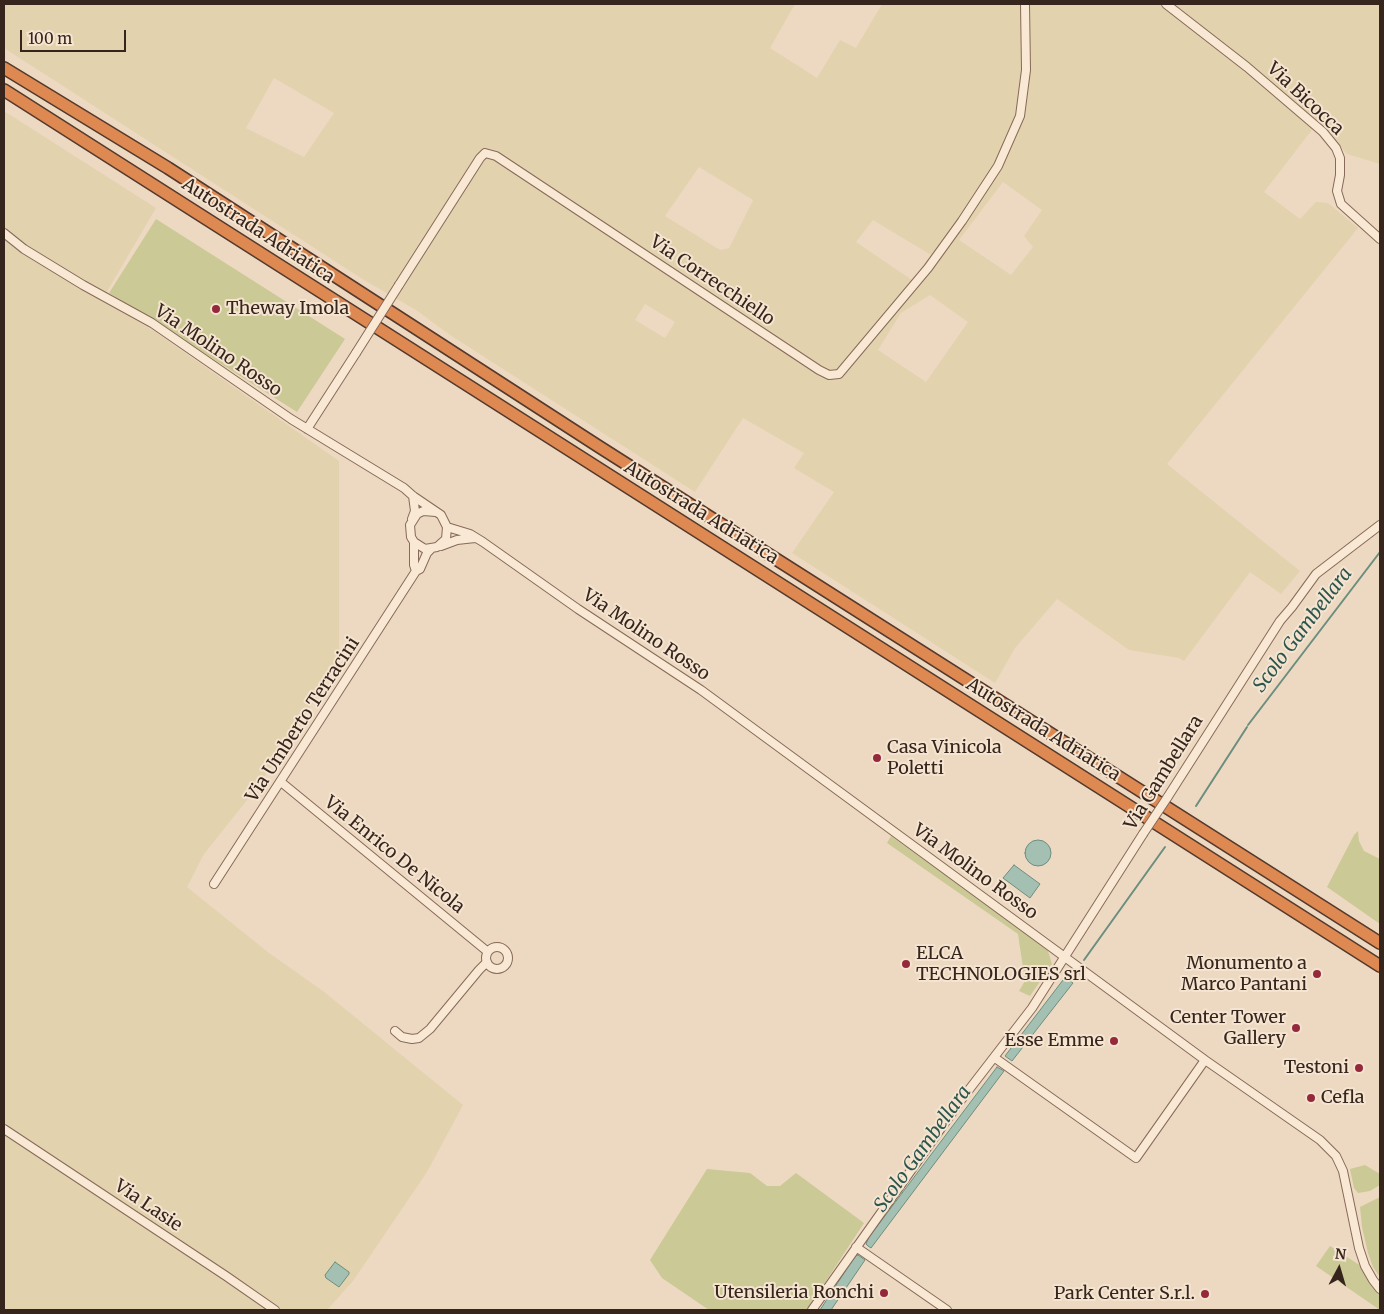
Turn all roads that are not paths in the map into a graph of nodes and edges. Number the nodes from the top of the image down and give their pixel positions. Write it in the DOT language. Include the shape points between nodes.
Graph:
graph roads {
  1 [pos="1024,4"];
  2 [pos="1166,4"];
  3 [pos="4,68"];
  4 [pos="4,90"];
  5 [pos="4,233"];
  6 [pos="1380,239"];
  7 [pos="307,429"];
  8 [pos="413,496"];
  9 [pos="436,512"];
  10 [pos="412,519"];
  11 [pos="1380,525"];
  12 [pos="448,526"];
  13 [pos="475,538"];
  14 [pos="414,542"];
  15 [pos="434,548"];
  16 [pos="416,571"];
  17 [pos="281,782"];
  18 [pos="214,884"];
  19 [pos="1380,944"];
  20 [pos="488,952"];
  21 [pos="1066,957"];
  22 [pos="487,962"];
  23 [pos="1380,966"];
  24 [pos="395,1031"];
  25 [pos="995,1058"];
  26 [pos="1205,1060"];
  27 [pos="4,1129"];
  28 [pos="856,1247"];
  29 [pos="1380,1289"];
  30 [pos="274,1310"];
  31 [pos="812,1310"];
  32 [pos="948,1310"];
  1 -- 7 [label="street, Via Correcchiello, bridge" via="1026,70 1020,116 998,166 928,268 839,374 829,375 819,370 496,156 485,153"];
  2 -- 6 [label="street, Via Bicocca" via="1324,132 1340,158 1337,191 1341,204"];
  3 -- 19 [label="highway, Autostrada Adriatica" via="168,168"];
  4 -- 23 [label="highway, Autostrada Adriatica"];
  5 -- 7 [label="street, Via Molino Rosso" via="24,249 152,323"];
  7 -- 8 [label="street, Via Molino Rosso"];
  8 -- 9 [label="street, Via Molino Rosso"];
  8 -- 10 [label="street"];
  9 -- 10 [label="street" via="423,512"];
  9 -- 12 [label="street"];
  10 -- 14 [label="street" via="409,531"];
  11 -- 21 [label="street, Via Gambellara, bridge" via="1316,574 1280,621"];
  12 -- 13 [label="street, Via Molino Rosso"];
  12 -- 15 [label="street" via="446,539"];
  13 -- 15 [label="street"];
  13 -- 21 [label="street, Via Molino Rosso" via="701,690"];
  14 -- 15 [label="street" via="425,548"];
  14 -- 16 [label="street"];
  15 -- 16 [label="street, Via Umberto Terracini"];
  16 -- 17 [label="street, Via Umberto Terracini"];
  17 -- 18 [label="street, Via Umberto Terracini"];
  17 -- 20 [label="street, Via Enrico De Nicola"];
  20 -- 22 [label="street"];
  20 -- 22 [label="street, Via Enrico De Nicola" via="500,948 508,958 504,966 498,968"];
  21 -- 25 [label="street, Via Gambellara"];
  21 -- 26 [label="street, Via Molino Rosso"];
  22 -- 24 [label="street" via="430,1030 412,1039"];
  25 -- 26 [label="street" via="1136,1158"];
  25 -- 28 [label="street, Via Gambellara" via="961,1100"];
  26 -- 29 [label="street, Via Molino Rosso" via="1320,1140 1336,1156 1347,1185 1359,1248 1365,1266"];
  27 -- 30 [label="street, Via Lasie"];
  28 -- 31 [label="street, Via Gambellara"];
  28 -- 32 [label="street"];
}
